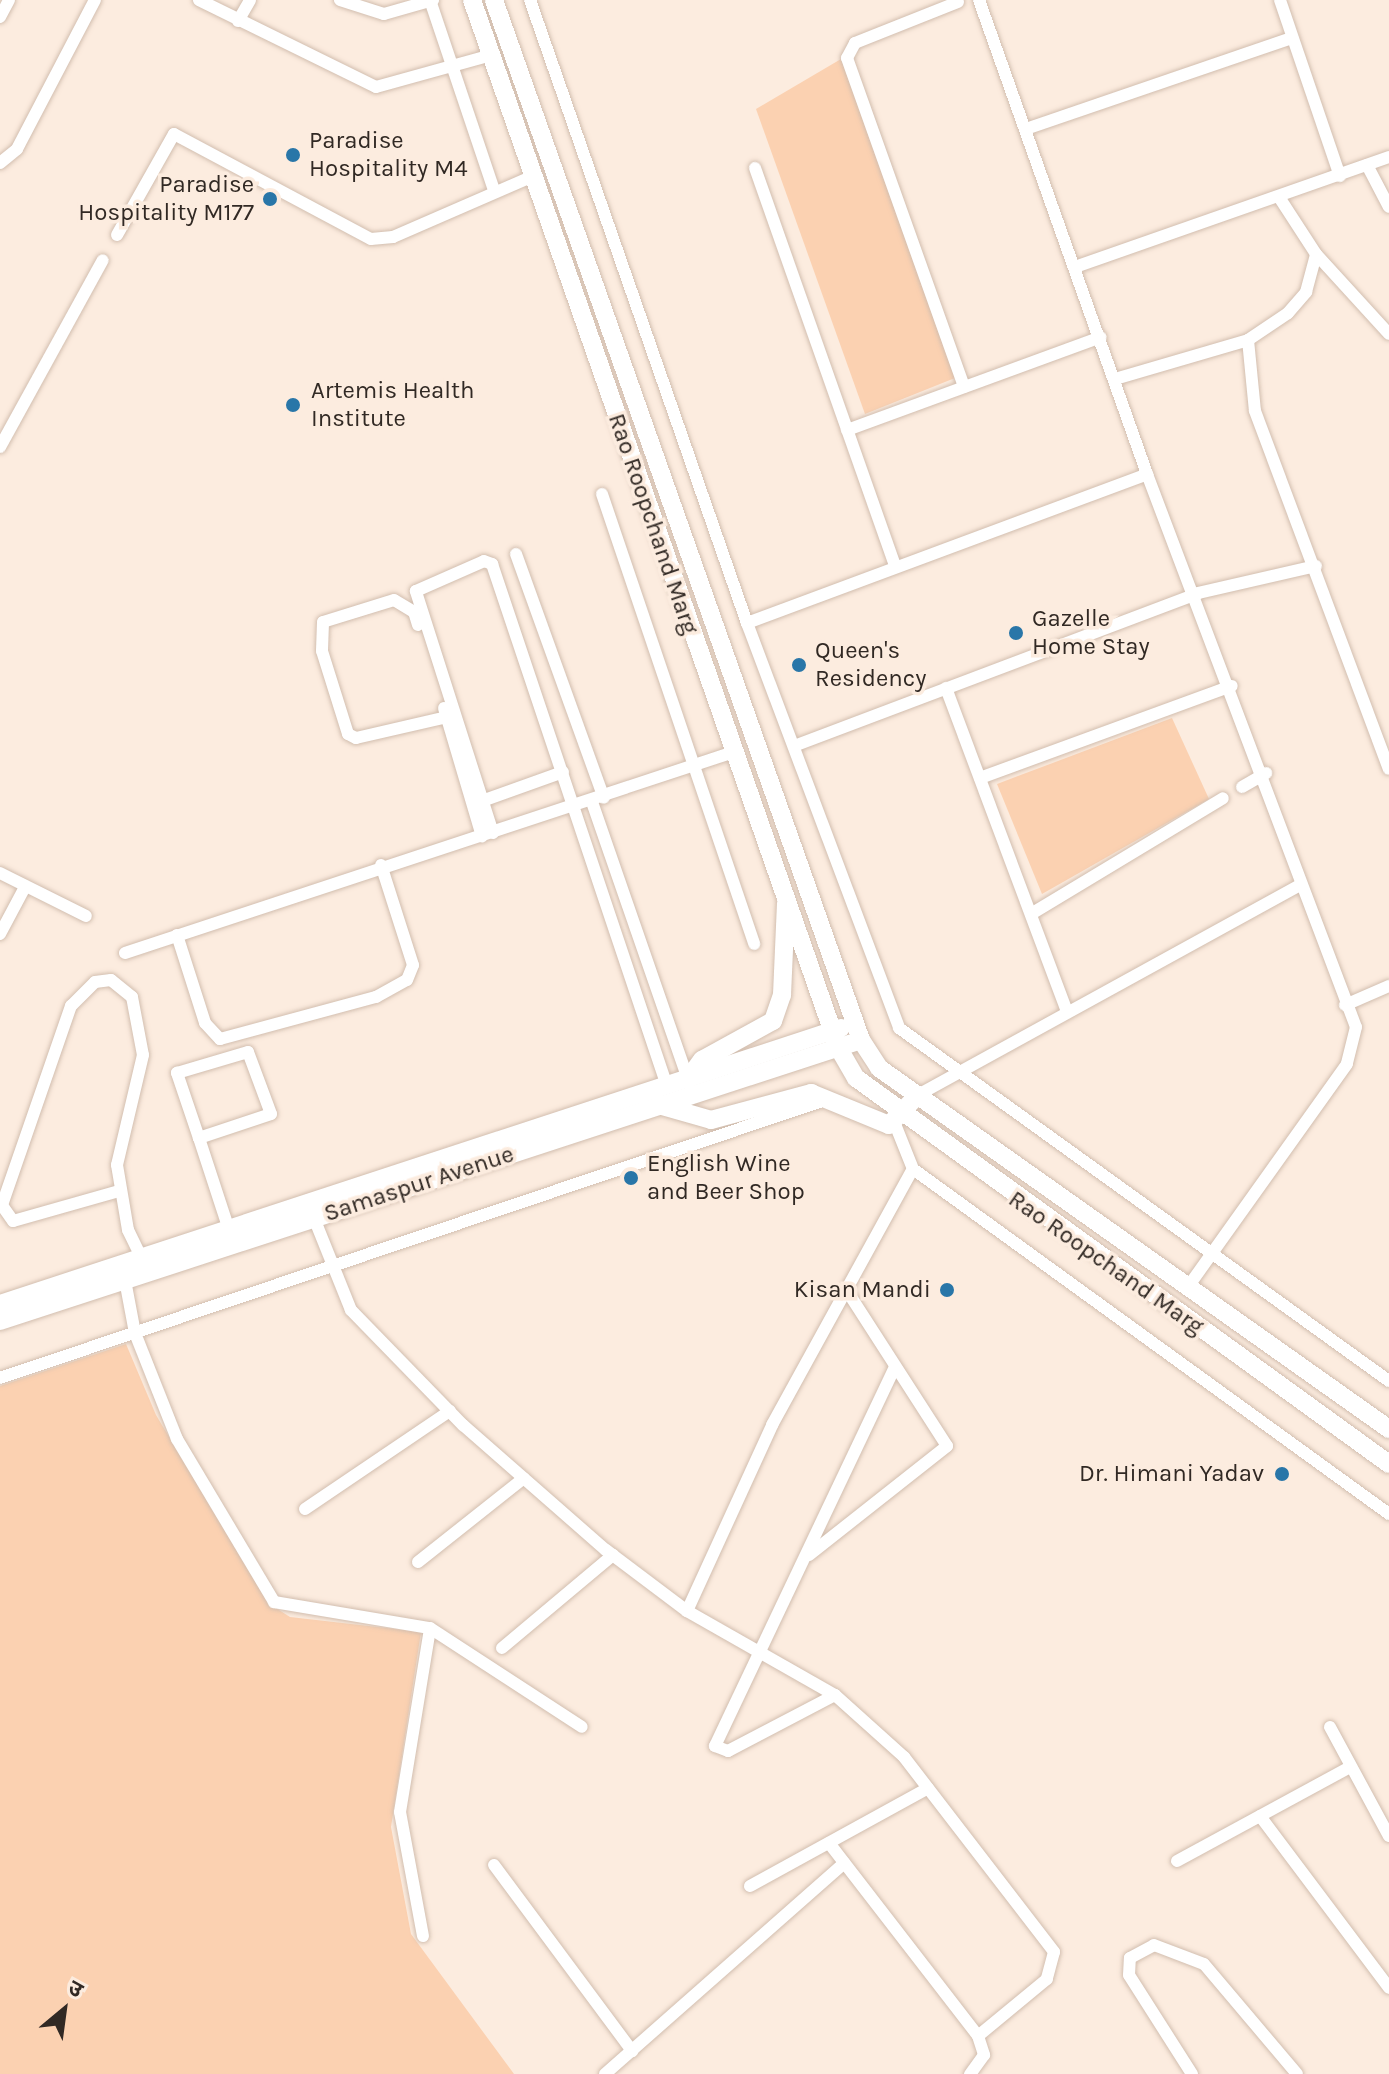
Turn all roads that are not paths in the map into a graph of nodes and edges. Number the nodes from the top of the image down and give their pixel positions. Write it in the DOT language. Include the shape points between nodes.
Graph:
graph roads {
  1 [pos="9,0"];
  2 [pos="95,0"];
  3 [pos="199,0"];
  4 [pos="250,0"];
  5 [pos="340,0"];
  6 [pos="431,0"];
  7 [pos="472,0"];
  8 [pos="494,0"];
  9 [pos="530,0"];
  10 [pos="979,0"];
  11 [pos="1280,0"];
  12 [pos="958,2"];
  13 [pos="0,17"];
  14 [pos="238,21"];
  15 [pos="1292,38"];
  16 [pos="491,55"];
  17 [pos="452,68"];
  18 [pos="1026,129"];
  19 [pos="1389,157"];
  20 [pos="0,163"];
  21 [pos="1367,165"];
  22 [pos="755,168"];
  23 [pos="533,176"];
  24 [pos="1340,176"];
  25 [pos="494,190"];
  26 [pos="1279,197"];
  27 [pos="1389,207"];
  28 [pos="117,235"];
  29 [pos="1316,254"];
  30 [pos="103,260"];
  31 [pos="1075,267"];
  32 [pos="1389,334"];
  33 [pos="1101,337"];
  34 [pos="1248,340"];
  35 [pos="1115,379"];
  36 [pos="964,387"];
  37 [pos="847,430"];
  38 [pos="0,447"];
  39 [pos="1147,474"];
  40 [pos="602,494"];
  41 [pos="516,554"];
  42 [pos="895,565"];
  43 [pos="1316,566"];
  44 [pos="1198,593"];
  45 [pos="710,612"];
  46 [pos="687,620"];
  47 [pos="747,623"];
  48 [pos="1232,686"];
  49 [pos="946,688"];
  50 [pos="447,717"];
  51 [pos="794,746"];
  52 [pos="734,752"];
  53 [pos="1387,759"];
  54 [pos="694,766"];
  55 [pos="563,772"];
  56 [pos="1266,773"];
  57 [pos="980,778"];
  58 [pos="1242,787"];
  59 [pos="1223,798"];
  60 [pos="598,800"];
  61 [pos="482,801"];
  62 [pos="573,808"];
  63 [pos="488,834"];
  64 [pos="381,865"];
  65 [pos="0,873"];
  66 [pos="1300,885"];
  67 [pos="25,887"];
  68 [pos="787,899"];
  69 [pos="1031,914"];
  70 [pos="86,916"];
  71 [pos="0,934"];
  72 [pos="177,935"];
  73 [pos="754,944"];
  74 [pos="125,953"];
  75 [pos="1389,986"];
  76 [pos="1345,1005"];
  77 [pos="1066,1009"];
  78 [pos="858,1031"];
  79 [pos="835,1039"];
  80 [pos="955,1074"];
  81 [pos="688,1079"];
  82 [pos="667,1086"];
  83 [pos="918,1095"];
  84 [pos="659,1105"];
  85 [pos="899,1121"];
  86 [pos="701,1129"];
  87 [pos="199,1138"];
  88 [pos="913,1169"];
  89 [pos="383,1187"];
  90 [pos="119,1191"];
  91 [pos="314,1218"];
  92 [pos="229,1230"];
  93 [pos="1212,1255"];
  94 [pos="142,1259"];
  95 [pos="330,1268"];
  96 [pos="125,1280"];
  97 [pos="1188,1287"];
  98 [pos="849,1294"];
  99 [pos="0,1304"];
  100 [pos="0,1321"];
  101 [pos="135,1333"];
  102 [pos="894,1369"];
  103 [pos="0,1378"];
  104 [pos="1389,1381"];
  105 [pos="450,1411"];
  106 [pos="1389,1429"];
  107 [pos="1389,1464"];
  108 [pos="524,1478"];
  109 [pos="305,1509"];
  110 [pos="1389,1514"];
  111 [pos="613,1555"];
  112 [pos="807,1557"];
  113 [pos="418,1562"];
  114 [pos="687,1611"];
  115 [pos="430,1628"];
  116 [pos="502,1648"];
  117 [pos="763,1648"];
  118 [pos="835,1695"];
  119 [pos="582,1727"];
  120 [pos="1330,1727"];
  121 [pos="1350,1767"];
  122 [pos="928,1788"];
  123 [pos="1260,1816"];
  124 [pos="1387,1829"];
  125 [pos="829,1843"];
  126 [pos="1177,1861"];
  127 [pos="844,1863"];
  128 [pos="494,1865"];
  129 [pos="750,1886"];
  130 [pos="423,1936"];
  131 [pos="1389,1988"];
  132 [pos="978,2036"];
  133 [pos="632,2051"];
  134 [pos="605,2074"];
  135 [pos="970,2074"];
  136 [pos="1192,2074"];
  137 [pos="1297,2074"];
  1 -- 13 [label="street"];
  2 -- 20 [label="street" via="17,149"];
  3 -- 14 [label="street"];
  4 -- 14 [label="street"];
  5 -- 6 [label="street" via="384,14"];
  6 -- 17 [label="street"];
  7 -- 16 [label="main road, Rao Roopchand Marg"];
  8 -- 45 [label="main road, Rao Roopchand Marg"];
  9 -- 47 [label="street"];
  10 -- 18 [label="street"];
  11 -- 15 [label="street"];
  12 -- 36 [label="street" via="855,43 847,58"];
  14 -- 17 [label="street" via="376,87"];
  15 -- 18 [label="street"];
  15 -- 24 [label="street"];
  16 -- 17 [label="street"];
  16 -- 23 [label="main road, Rao Roopchand Marg"];
  17 -- 25 [label="street"];
  18 -- 31 [label="street"];
  19 -- 21 [label="street"];
  21 -- 24 [label="street"];
  21 -- 27 [label="street"];
  22 -- 37 [label="street"];
  23 -- 25 [label="street"];
  23 -- 46 [label="main road, Rao Roopchand Marg"];
  24 -- 26 [label="street"];
  25 -- 28 [label="street" via="393,237 371,239 174,134"];
  26 -- 29 [label="street"];
  26 -- 31 [label="street"];
  29 -- 32 [label="street"];
  29 -- 34 [label="street" via="1306,292"];
  30 -- 38 [label="street"];
  31 -- 33 [label="street"];
  33 -- 35 [label="street"];
  33 -- 36 [label="street"];
  34 -- 35 [label="street"];
  34 -- 43 [label="street" via="1255,411"];
  35 -- 39 [label="street"];
  36 -- 37 [label="street"];
  37 -- 42 [label="street"];
  39 -- 42 [label="street"];
  39 -- 44 [label="street"];
  40 -- 54 [label="street"];
  41 -- 60 [label="street"];
  42 -- 47 [label="street"];
  43 -- 44 [label="street"];
  43 -- 53 [label="street"];
  44 -- 48 [label="street"];
  44 -- 49 [label="street"];
  45 -- 46 [label="main road"];
  45 -- 78 [label="main road, Rao Roopchand Marg"];
  46 -- 52 [label="main road, Rao Roopchand Marg"];
  47 -- 51 [label="street"];
  48 -- 56 [label="street"];
  48 -- 57 [label="street"];
  49 -- 51 [label="street"];
  49 -- 57 [label="street"];
  50 -- 50 [label="street" via="368,741 348,734 322,651 323,622 394,600 406,604"];
  50 -- 63 [label="street"];
  51 -- 80 [label="street" via="894,1018"];
  52 -- 54 [label="street"];
  52 -- 68 [label="main road, Rao Roopchand Marg"];
  54 -- 60 [label="street"];
  54 -- 73 [label="street"];
  55 -- 61 [label="street"];
  55 -- 61 [label="street" via="492,564 432,579 416,591"];
  55 -- 62 [label="street"];
  56 -- 58 [label="street"];
  56 -- 66 [label="street"];
  57 -- 69 [label="street"];
  59 -- 69 [label="street"];
  60 -- 62 [label="street"];
  60 -- 81 [label="street"];
  61 -- 63 [label="street"];
  62 -- 63 [label="street"];
  62 -- 82 [label="street"];
  63 -- 64 [label="street"];
  64 -- 72 [label="street"];
  64 -- 72 [label="street" via="413,965 407,980 376,997 220,1039 205,1023"];
  65 -- 67 [label="street"];
  66 -- 76 [label="street"];
  66 -- 77 [label="street"];
  67 -- 70 [label="street"];
  67 -- 71 [label="street"];
  68 -- 79 [label="main road, Rao Roopchand Marg"];
  68 -- 81 [label="main road" via="782,995 773,1021 702,1060"];
  69 -- 77 [label="street"];
  72 -- 74 [label="street"];
  75 -- 76 [label="street"];
  76 -- 93 [label="street" via="1356,1027 1355,1051"];
  77 -- 80 [label="street"];
  78 -- 79 [label="main road"];
  78 -- 83 [label="main road, Rao Roopchand Marg" via="879,1068"];
  79 -- 81 [label="main road, Samaspur Avenue"];
  79 -- 84 [label="main road, Samaspur Avenue"];
  79 -- 85 [label="main road, Rao Roopchand Marg" via="860,1083"];
  80 -- 83 [label="street"];
  80 -- 93 [label="street"];
  81 -- 82 [label="main road, Samaspur Avenue"];
  82 -- 89 [label="main road, Samaspur Avenue"];
  83 -- 85 [label="main road"];
  83 -- 97 [label="main road, Rao Roopchand Marg"];
  84 -- 86 [label="main road"];
  84 -- 89 [label="main road, Samaspur Avenue"];
  85 -- 86 [label="main road" via="831,1098 801,1094"];
  85 -- 88 [label="street"];
  85 -- 107 [label="main road, Rao Roopchand Marg"];
  86 -- 95 [label="street"];
  87 -- 87 [label="street" via="271,1114 248,1052 177,1073"];
  87 -- 92 [label="street"];
  88 -- 98 [label="street"];
  88 -- 110 [label="street"];
  89 -- 91 [label="main road, Samaspur Avenue"];
  89 -- 92 [label="main road, Samaspur Avenue"];
  90 -- 90 [label="street" via="13,1221 2,1205 71,1006 95,982 111,980 132,997 143,1055 117,1165"];
  90 -- 94 [label="street"];
  91 -- 95 [label="street"];
  91 -- 96 [label="main road, Samaspur Avenue"];
  92 -- 94 [label="main road, Samaspur Avenue"];
  93 -- 97 [label="street"];
  93 -- 104 [label="street"];
  94 -- 99 [label="main road, Samaspur Avenue"];
  95 -- 101 [label="street"];
  95 -- 105 [label="street" via="351,1310"];
  96 -- 100 [label="main road, Samaspur Avenue"];
  96 -- 101 [label="street"];
  97 -- 106 [label="main road, Rao Roopchand Marg"];
  98 -- 102 [label="street"];
  98 -- 114 [label="street" via="772,1425"];
  101 -- 103 [label="street"];
  101 -- 115 [label="street" via="177,1439 274,1602"];
  102 -- 112 [label="street"];
  102 -- 112 [label="street" via="947,1446"];
  105 -- 108 [label="street"];
  105 -- 109 [label="street"];
  108 -- 111 [label="street"];
  108 -- 113 [label="street"];
  111 -- 114 [label="street"];
  111 -- 116 [label="street"];
  112 -- 117 [label="street"];
  114 -- 117 [label="street"];
  115 -- 119 [label="street"];
  115 -- 130 [label="street" via="400,1812"];
  117 -- 118 [label="street"];
  117 -- 118 [label="street" via="716,1736 719,1751"];
  118 -- 122 [label="street"];
  120 -- 121 [label="street"];
  121 -- 123 [label="street"];
  121 -- 124 [label="street"];
  122 -- 125 [label="street"];
  122 -- 132 [label="street" via="1054,1952 1047,1979"];
  123 -- 126 [label="street"];
  123 -- 131 [label="street"];
  125 -- 127 [label="street"];
  125 -- 129 [label="street"];
  127 -- 132 [label="street"];
  127 -- 133 [label="street"];
  128 -- 133 [label="street"];
  132 -- 135 [label="street" via="984,2055"];
  133 -- 134 [label="street"];
  136 -- 137 [label="street" via="1129,1975 1130,1958 1154,1945 1204,1964"];
}
